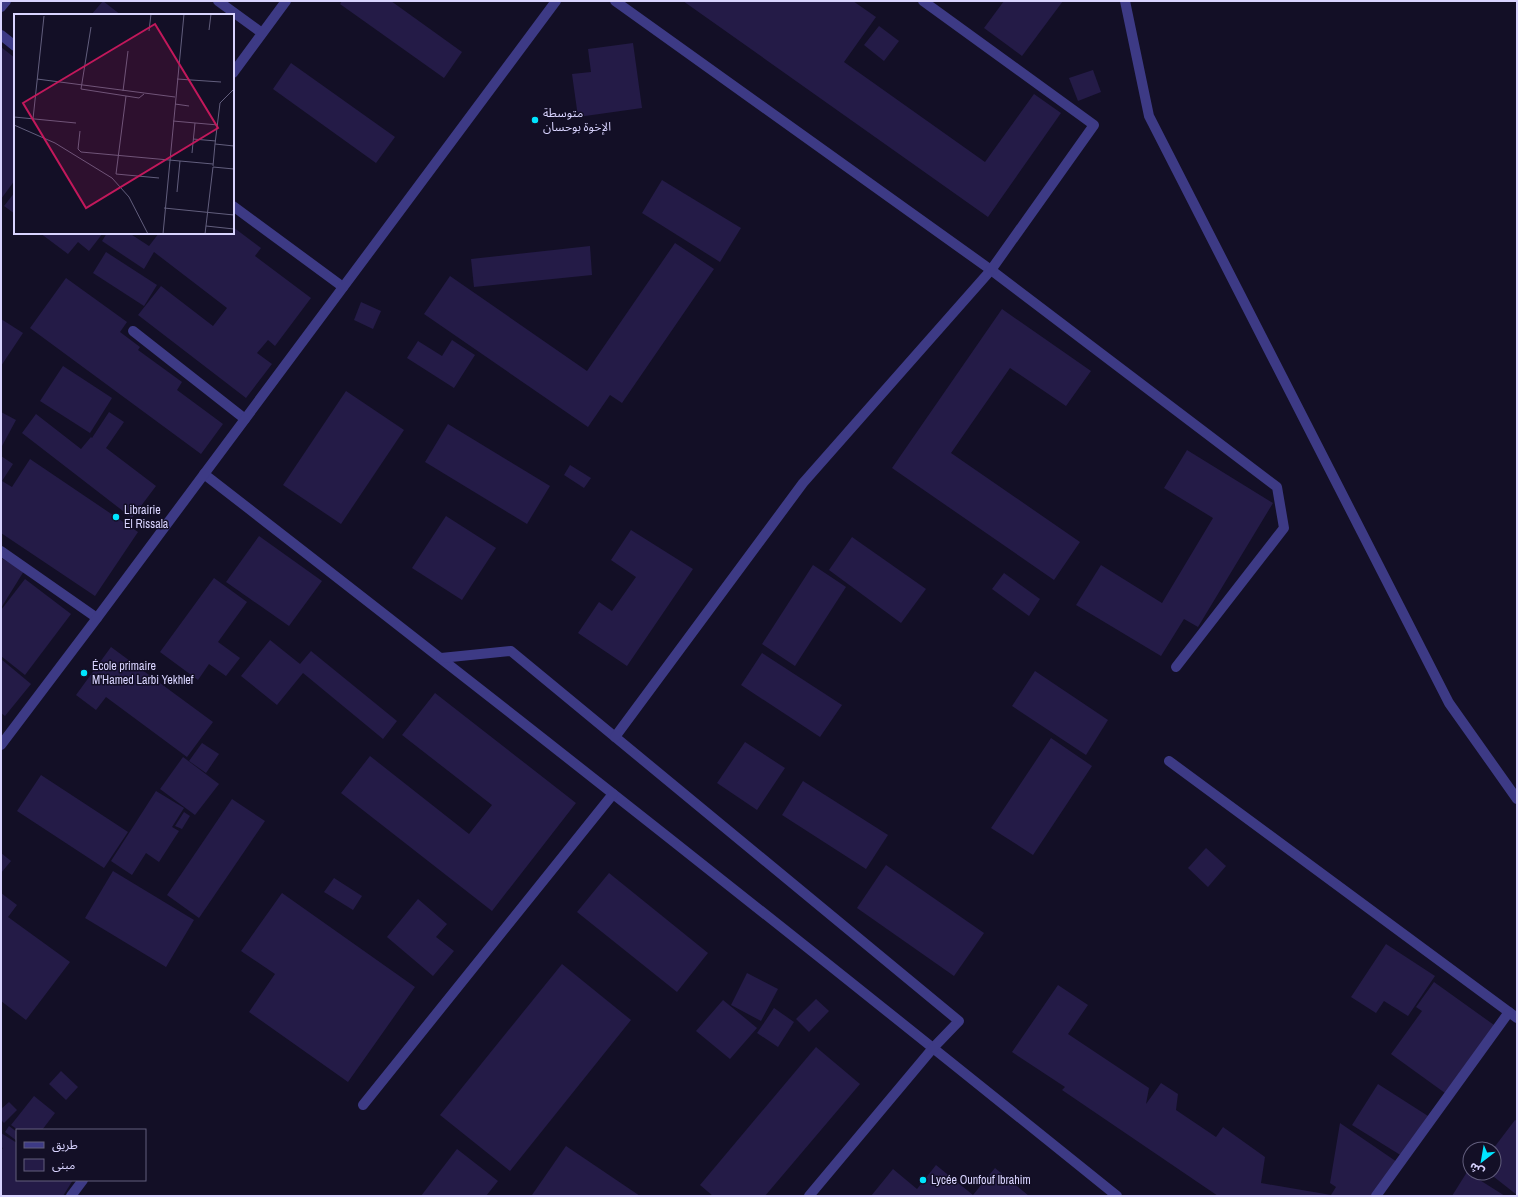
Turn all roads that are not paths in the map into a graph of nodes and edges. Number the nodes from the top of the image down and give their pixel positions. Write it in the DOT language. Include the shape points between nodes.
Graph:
graph roads {
  1 [pos="6,1"];
  2 [pos="218,1"];
  3 [pos="286,1"];
  4 [pos="556,1"];
  5 [pos="615,1"];
  6 [pos="923,1"];
  7 [pos="1125,1"];
  8 [pos="1,7"];
  9 [pos="262,34"];
  10 [pos="1,35"];
  11 [pos="14,45"];
  12 [pos="234,71"];
  13 [pos="234,207"];
  14 [pos="991,270"];
  15 [pos="343,287"];
  16 [pos="133,331"];
  17 [pos="245,419"];
  18 [pos="204,474"];
  19 [pos="1,551"];
  20 [pos="97,618"];
  21 [pos="441,658"];
  22 [pos="1176,667"];
  23 [pos="615,738"];
  24 [pos="1,745"];
  25 [pos="1169,761"];
  26 [pos="613,794"];
  27 [pos="1517,799"];
  28 [pos="1513,1015"];
  29 [pos="934,1048"];
  30 [pos="363,1105"];
  31 [pos="82,1181"];
  32 [pos="71,1196"];
  33 [pos="810,1196"];
  34 [pos="1117,1196"];
  35 [pos="1376,1196"];
  1 -- 8 [label="street"];
  2 -- 9 [label="street"];
  3 -- 9 [label="street"];
  4 -- 15 [label="street"];
  5 -- 14 [label="street"];
  6 -- 14 [label="street" via="1094,125"];
  7 -- 27 [label="street" via="1149,116 1449,703"];
  9 -- 12 [label="street"];
  10 -- 11 [label="street"];
  13 -- 15 [label="street"];
  14 -- 22 [label="street" via="1277,487 1284,528"];
  14 -- 23 [label="street" via="803,483"];
  15 -- 17 [label="street"];
  16 -- 17 [label="street"];
  17 -- 18 [label="street"];
  18 -- 20 [label="street"];
  18 -- 21 [label="street"];
  19 -- 20 [label="street"];
  20 -- 24 [label="street"];
  21 -- 23 [label="street" via="511,651"];
  21 -- 26 [label="street"];
  23 -- 29 [label="street" via="959,1021"];
  25 -- 28 [label="street"];
  26 -- 29 [label="street"];
  26 -- 30 [label="street"];
  28 -- 35 [label="street"];
  29 -- 33 [label="street"];
  29 -- 34 [label="street"];
  31 -- 32 [label="street"];
}
